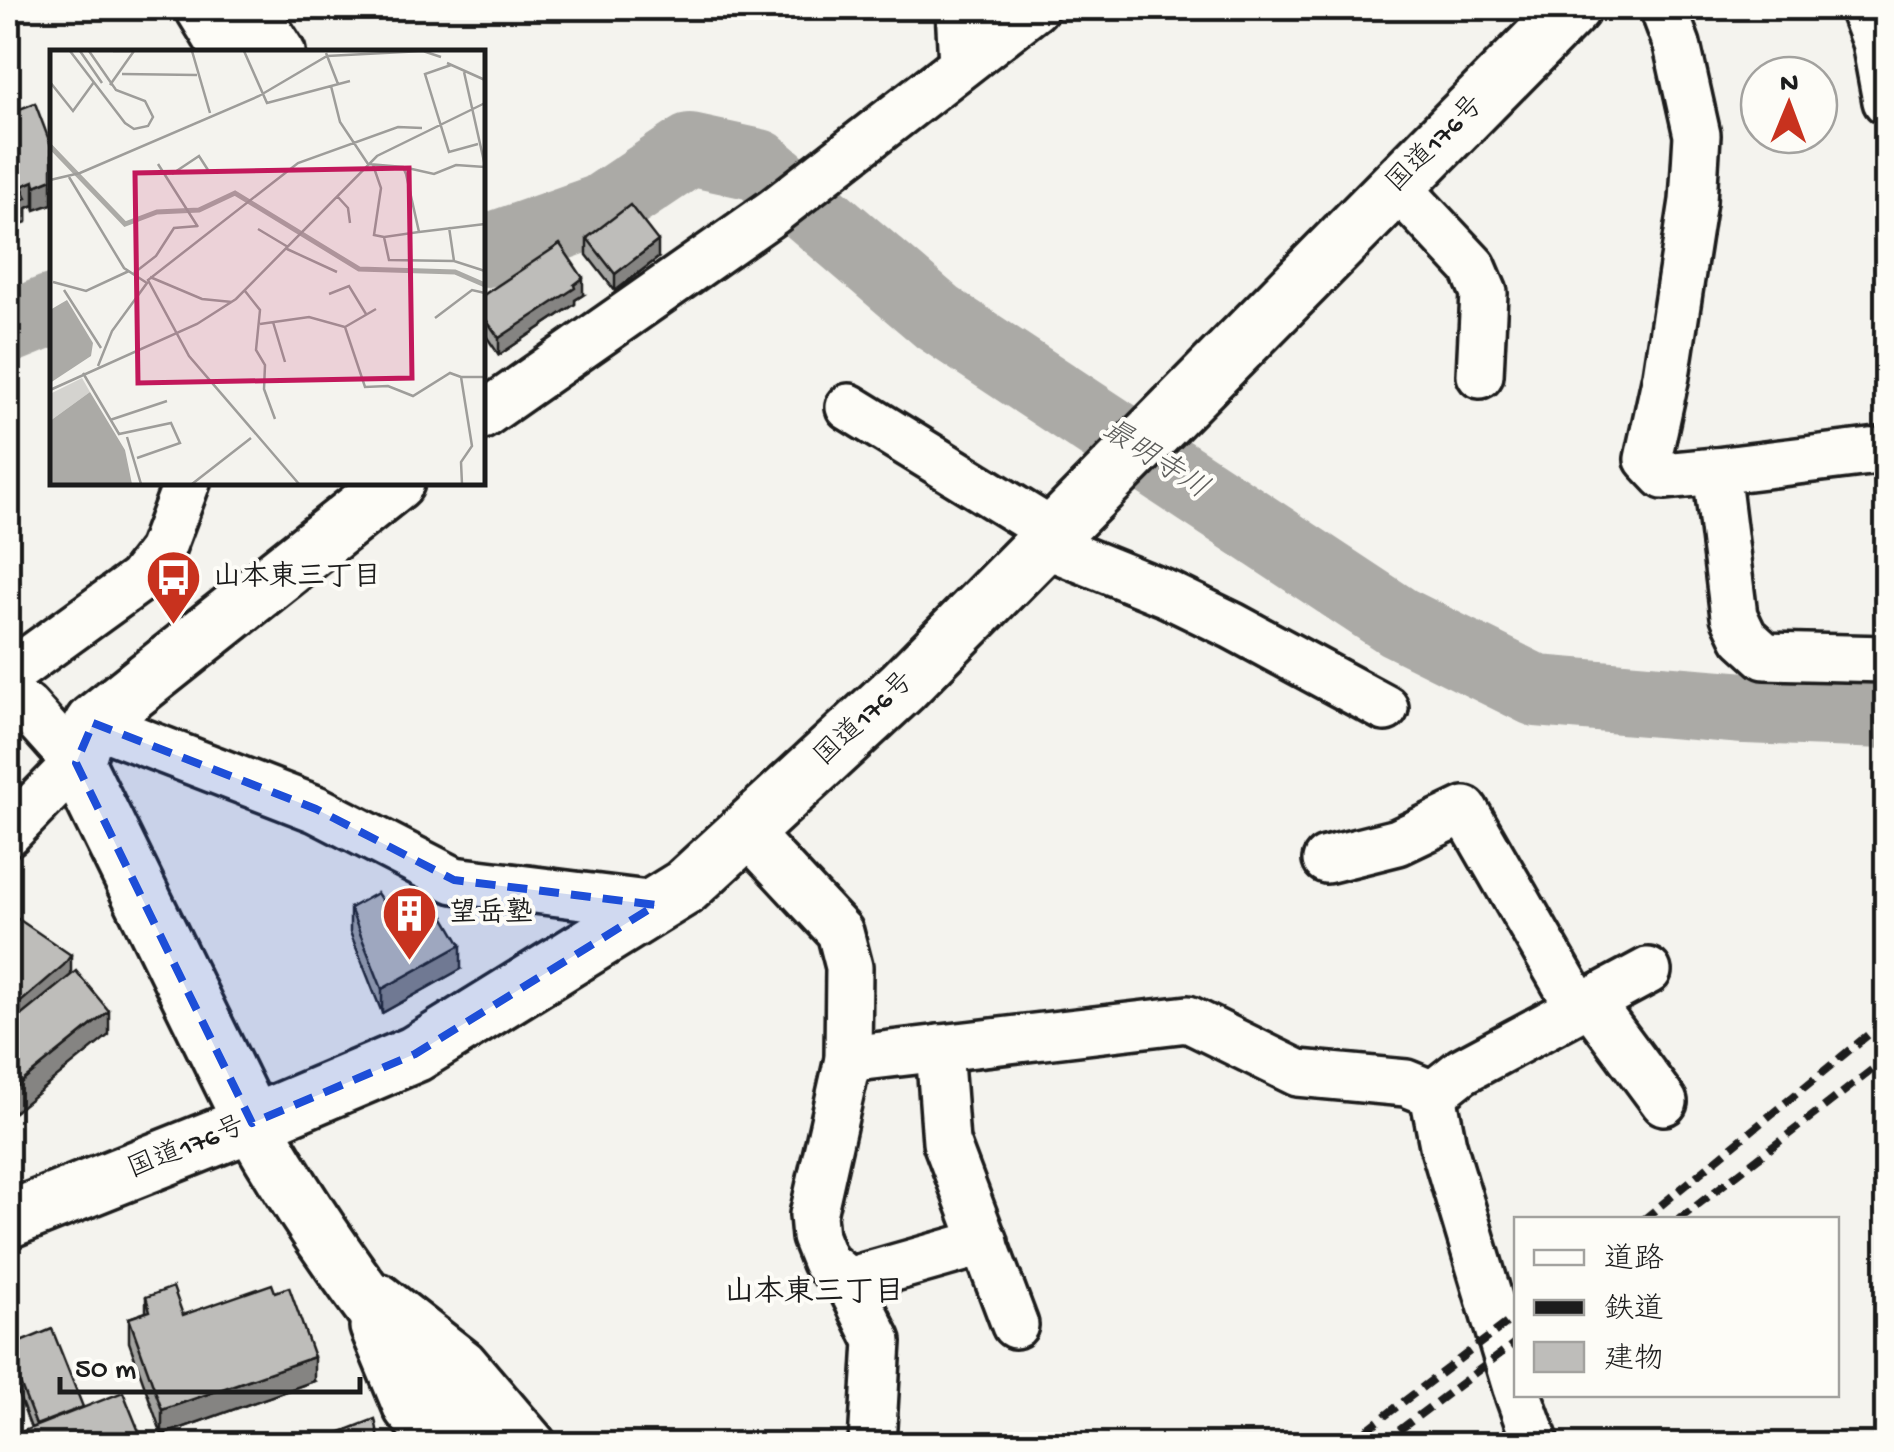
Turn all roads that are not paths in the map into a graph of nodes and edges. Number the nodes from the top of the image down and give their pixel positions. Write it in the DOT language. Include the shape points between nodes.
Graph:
graph roads {
  1 [pos="204,8"];
  2 [pos="959,8"];
  3 [pos="1035,8"];
  4 [pos="1572,8"];
  5 [pos="1663,8"];
  6 [pos="1862,8"];
  7 [pos="260,27"];
  8 [pos="962,64"];
  9 [pos="1886,102"];
  10 [pos="1396,185"];
  11 [pos="1480,375"];
  12 [pos="849,407"];
  13 [pos="485,414"];
  14 [pos="1886,450"];
  15 [pos="1716,471"];
  16 [pos="185,485"];
  17 [pos="392,485"];
  18 [pos="1048,538"];
  19 [pos="1886,659"];
  20 [pos="8,674"];
  21 [pos="8,700"];
  22 [pos="1385,708"];
  23 [pos="85,743"];
  24 [pos="746,831"];
  25 [pos="8,833"];
  26 [pos="1326,860"];
  27 [pos="656,905"];
  28 [pos="1648,972"];
  29 [pos="1584,1005"];
  30 [pos="939,1048"];
  31 [pos="848,1059"];
  32 [pos="1433,1094"];
  33 [pos="1664,1102"];
  34 [pos="252,1123"];
  35 [pos="8,1220"];
  36 [pos="985,1242"];
  37 [pos="351,1275"];
  38 [pos="848,1281"];
  39 [pos="1015,1325"];
  40 [pos="1514,1378"];
  41 [pos="1520,1397"];
  42 [pos="437,1444"];
  43 [pos="482,1444"];
  44 [pos="533,1444"];
  45 [pos="872,1444"];
  46 [pos="1536,1444"];
  1 -- 7 [label="main road"];
  2 -- 8 [label="street"];
  3 -- 8 [label="street"];
  4 -- 10 [label="main road, 国道176号"];
  5 -- 15 [label="street" via="1697,135 1693,201 1648,459 1664,476"];
  6 -- 9 [label="street"];
  8 -- 13 [label="street" via="773,212"];
  10 -- 11 [label="street" via="1473,267 1484,293"];
  10 -- 18 [label="main road, 国道176号"];
  12 -- 18 [label="street"];
  14 -- 15 [label="street"];
  15 -- 19 [label="street" via="1734,616 1744,637 1765,656"];
  16 -- 20 [label="street" via="161,551 139,580"];
  17 -- 23 [label="main road"];
  18 -- 22 [label="street"];
  18 -- 24 [label="main road, 国道176号" via="902,687"];
  21 -- 23 [label="street"];
  23 -- 25 [label="street"];
  23 -- 27 [label="street" via="316,809 454,880"];
  23 -- 34 [label="main road"];
  24 -- 27 [label="main road, 国道176号"];
  24 -- 31 [label="street" via="840,932 849,967"];
  26 -- 29 [label="street" via="1398,842 1466,810"];
  27 -- 34 [label="main road, 国道176号" via="415,1054"];
  28 -- 29 [label="street"];
  29 -- 32 [label="street"];
  29 -- 33 [label="street"];
  30 -- 31 [label="street"];
  30 -- 32 [label="street" via="1188,1019 1298,1073 1406,1083"];
  30 -- 36 [label="street" via="946,1142"];
  31 -- 38 [label="street" via="813,1215 825,1262"];
  32 -- 40 [label="street" via="1442,1145"];
  34 -- 35 [label="main road, 国道176号"];
  34 -- 37 [label="main road"];
  36 -- 38 [label="street"];
  36 -- 39 [label="street"];
  37 -- 42 [label="street" via="408,1409"];
  37 -- 43 [label="main road"];
  37 -- 44 [label="street" via="464,1363"];
  38 -- 45 [label="street" via="878,1341"];
  41 -- 46 [label="street"];
}
